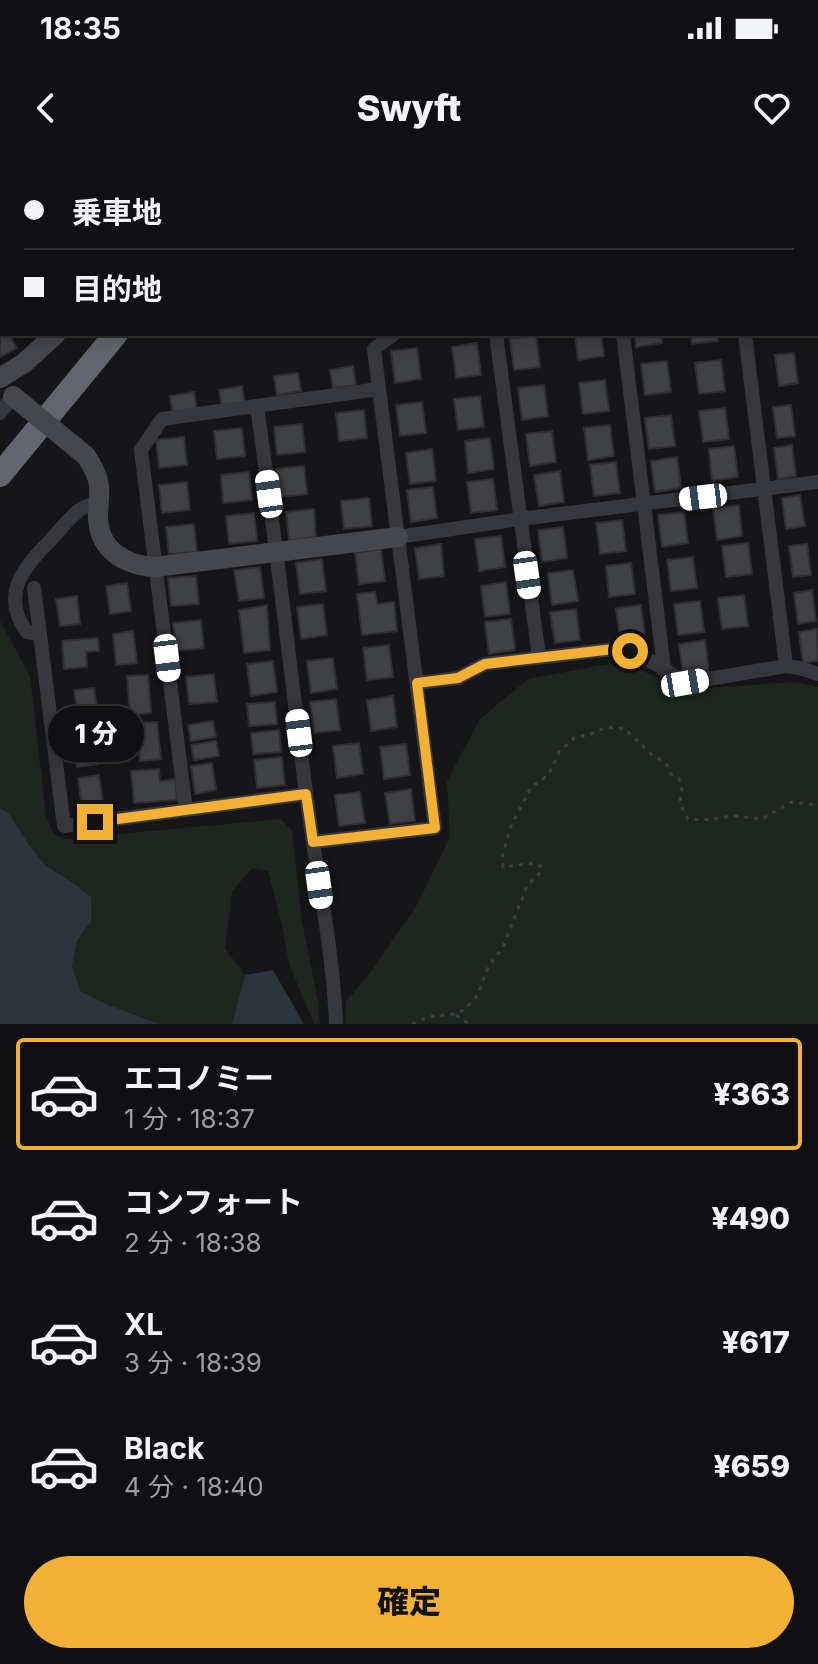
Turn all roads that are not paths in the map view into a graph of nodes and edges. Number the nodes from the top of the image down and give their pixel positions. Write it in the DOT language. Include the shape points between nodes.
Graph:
graph roads {
  1 [pos="50,336"];
  2 [pos="114,336"];
  3 [pos="391,336"];
  4 [pos="496,336"];
  5 [pos="623,336"];
  6 [pos="745,336"];
  7 [pos="4,386"];
  8 [pos="379,389"];
  9 [pos="257,406"];
  10 [pos="0,413"];
  11 [pos="0,475"];
  12 [pos="818,482"];
  13 [pos="763,489"];
  14 [pos="99,502"];
  15 [pos="643,504"];
  16 [pos="520,519"];
  17 [pos="398,537"];
  18 [pos="277,552"];
  19 [pos="155,567"];
  20 [pos="34,588"];
  21 [pos="40,634"];
  22 [pos="539,657"];
  23 [pos="786,666"];
  24 [pos="664,668"];
  25 [pos="818,674"];
  26 [pos="417,683"];
  27 [pos="306,794"];
  28 [pos="186,810"];
  29 [pos="313,842"];
  30 [pos="336,1024"];
  1 -- 7 [label="street"];
  2 -- 11 [label="highway"];
  3 -- 8 [label="street" via="374,349"];
  4 -- 16 [label="street"];
  5 -- 15 [label="street"];
  6 -- 13 [label="street"];
  7 -- 10 [label="street"];
  7 -- 14 [label="street, bridge" via="86,456 99,483"];
  8 -- 9 [label="street"];
  8 -- 17 [label="street"];
  9 -- 18 [label="street"];
  9 -- 19 [label="street" via="162,419 141,450"];
  12 -- 13 [label="street"];
  13 -- 15 [label="street"];
  13 -- 23 [label="street"];
  14 -- 19 [label="street" via="102,539 114,554 129,563"];
  14 -- 21 [label="street" via="81,509 26,565 16,583 19,622 27,632"];
  15 -- 16 [label="street"];
  15 -- 24 [label="street"];
  16 -- 17 [label="street"];
  16 -- 22 [label="street"];
  17 -- 18 [label="street"];
  17 -- 26 [label="street"];
  18 -- 19 [label="street"];
  18 -- 27 [label="street"];
  19 -- 28 [label="street"];
  20 -- 21 [label="street"];
  21 -- 28 [label="street" via="64,826"];
  22 -- 24 [label="street" via="614,649"];
  22 -- 26 [label="street" via="485,664 458,678"];
  23 -- 24 [label="street" via="685,683"];
  23 -- 25 [label="street"];
  26 -- 29 [label="street" via="435,828"];
  27 -- 28 [label="street"];
  27 -- 29 [label="street"];
  29 -- 30 [label="street"];
}
